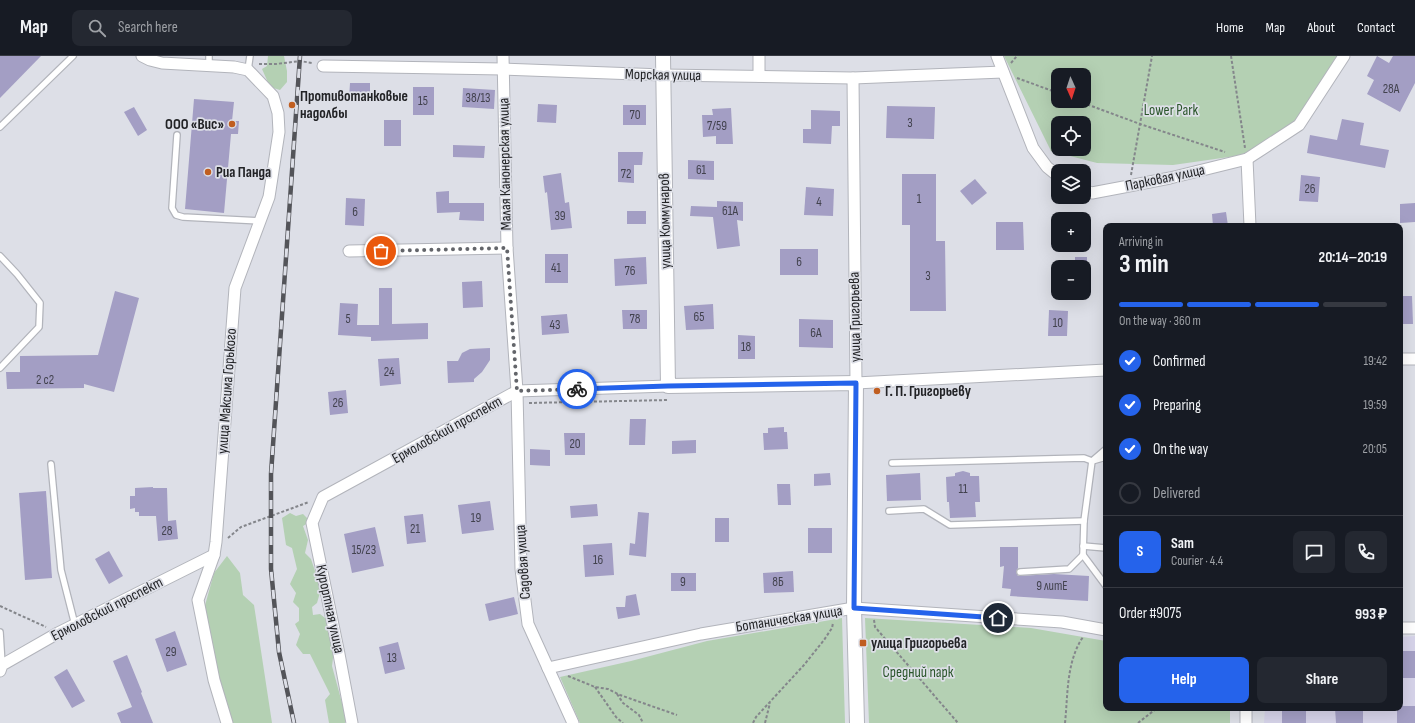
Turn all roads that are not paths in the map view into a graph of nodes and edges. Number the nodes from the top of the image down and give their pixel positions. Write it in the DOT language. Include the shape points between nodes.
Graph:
graph roads {
  1 [pos="73,56"];
  2 [pos="142,56"];
  3 [pos="250,56"];
  4 [pos="503,56"];
  5 [pos="662,56"];
  6 [pos="759,56"];
  7 [pos="997,56"];
  8 [pos="1344,56"];
  9 [pos="209,61"];
  10 [pos="322,66"];
  11 [pos="503,69"];
  12 [pos="248,70"];
  13 [pos="1003,72"];
  14 [pos="663,75"];
  15 [pos="759,76"];
  16 [pos="853,78"];
  17 [pos="0,127"];
  18 [pos="178,135"];
  19 [pos="1247,159"];
  20 [pos="1051,171"];
  21 [pos="1091,193"];
  22 [pos="260,221"];
  23 [pos="1250,223"];
  24 [pos="507,248"];
  25 [pos="349,252"];
  26 [pos="0,256"];
  27 [pos="1403,359"];
  28 [pos="1415,359"];
  29 [pos="0,368"];
  30 [pos="1103,370"];
  31 [pos="856,383"];
  32 [pos="668,386"];
  33 [pos="517,391"];
  34 [pos="1103,452"];
  35 [pos="1103,458"];
  36 [pos="1092,461"];
  37 [pos="892,463"];
  38 [pos="51,464"];
  39 [pos="323,497"];
  40 [pos="889,511"];
  41 [pos="1084,521"];
  42 [pos="1083,546"];
  43 [pos="1103,548"];
  44 [pos="214,555"];
  45 [pos="1083,555"];
  46 [pos="1020,572"];
  47 [pos="1103,582"];
  48 [pos="854,608"];
  49 [pos="75,625"];
  50 [pos="1403,628"];
  51 [pos="1415,628"];
  52 [pos="1103,629"];
  53 [pos="0,632"];
  54 [pos="1,668"];
  55 [pos="548,668"];
  56 [pos="1246,711"];
  57 [pos="227,723"];
  58 [pos="352,723"];
  59 [pos="573,723"];
  60 [pos="857,723"];
  61 [pos="1246,723"];
  1 -- 17 [label="lane"];
  2 -- 9 [label="street" via="162,63"];
  3 -- 12 [label="lane"];
  4 -- 11 [label="street, Малая Канонерская улица"];
  5 -- 14 [label="street, улица Коммунаров"];
  6 -- 15 [label="street"];
  7 -- 13 [label="street"];
  8 -- 19 [label="street, Парковая улица" via="1299,125"];
  9 -- 12 [label="street"];
  10 -- 11 [label="street, Морская улица"];
  11 -- 14 [label="street, Морская улица"];
  11 -- 24 [label="street, Малая Канонерская улица"];
  12 -- 22 [label="street, улица Максима Горького" via="273,96 278,113 279,132 275,165 269,197"];
  13 -- 16 [label="street, Морская улица"];
  13 -- 20 [label="street" via="1033,148"];
  14 -- 15 [label="street, Морская улица"];
  14 -- 32 [label="street, улица Коммунаров"];
  15 -- 16 [label="street, Морская улица"];
  16 -- 31 [label="street, улица Григорьева"];
  18 -- 22 [label="lane" via="172,208 176,215"];
  19 -- 21 [label="street, Парковая улица" via="1170,178"];
  19 -- 23 [label="street"];
  22 -- 44 [label="street, улица Максима Горького" via="235,288"];
  24 -- 25 [label="street"];
  24 -- 33 [label="street, Малая Канонерская улица"];
  26 -- 29 [label="lane" via="40,303 39,327"];
  27 -- 28 [label="street"];
  30 -- 31 [label="street, Ермоловский проспект"];
  31 -- 32 [label="street, Ермоловский проспект"];
  31 -- 48 [label="street, улица Григорьева"];
  32 -- 33 [label="street, Ермоловский проспект"];
  33 -- 39 [label="street, Ермоловский проспект"];
  33 -- 55 [label="street, Садовая улица" via="521,569 528,624"];
  34 -- 36 [label="lane"];
  35 -- 36 [label="lane"];
  36 -- 37 [label="lane" via="1084,458"];
  36 -- 41 [label="lane"];
  38 -- 49 [label="lane" via="61,570"];
  39 -- 58 [label="street, Курортная улица" via="312,523"];
  40 -- 41 [label="lane" via="924,509 950,525"];
  41 -- 42 [label="lane"];
  42 -- 43 [label="lane"];
  42 -- 45 [label="lane"];
  44 -- 49 [label="street, Ермоловский проспект"];
  44 -- 57 [label="street, улица Максима Горького" via="198,600 214,680"];
  45 -- 46 [label="lane" via="1069,569"];
  45 -- 47 [label="lane"];
  48 -- 52 [label="street, Ботаническая улица" via="1062,622"];
  48 -- 55 [label="street, Ботаническая улица" via="701,634"];
  48 -- 60 [label="street, улица Григорьева"];
  49 -- 54 [label="street, Ермоловский проспект"];
  50 -- 51 [label="street"];
  53 -- 54 [label="lane"];
  55 -- 59 [label="street, Садовая улица"];
  56 -- 61 [label="street"];
}
